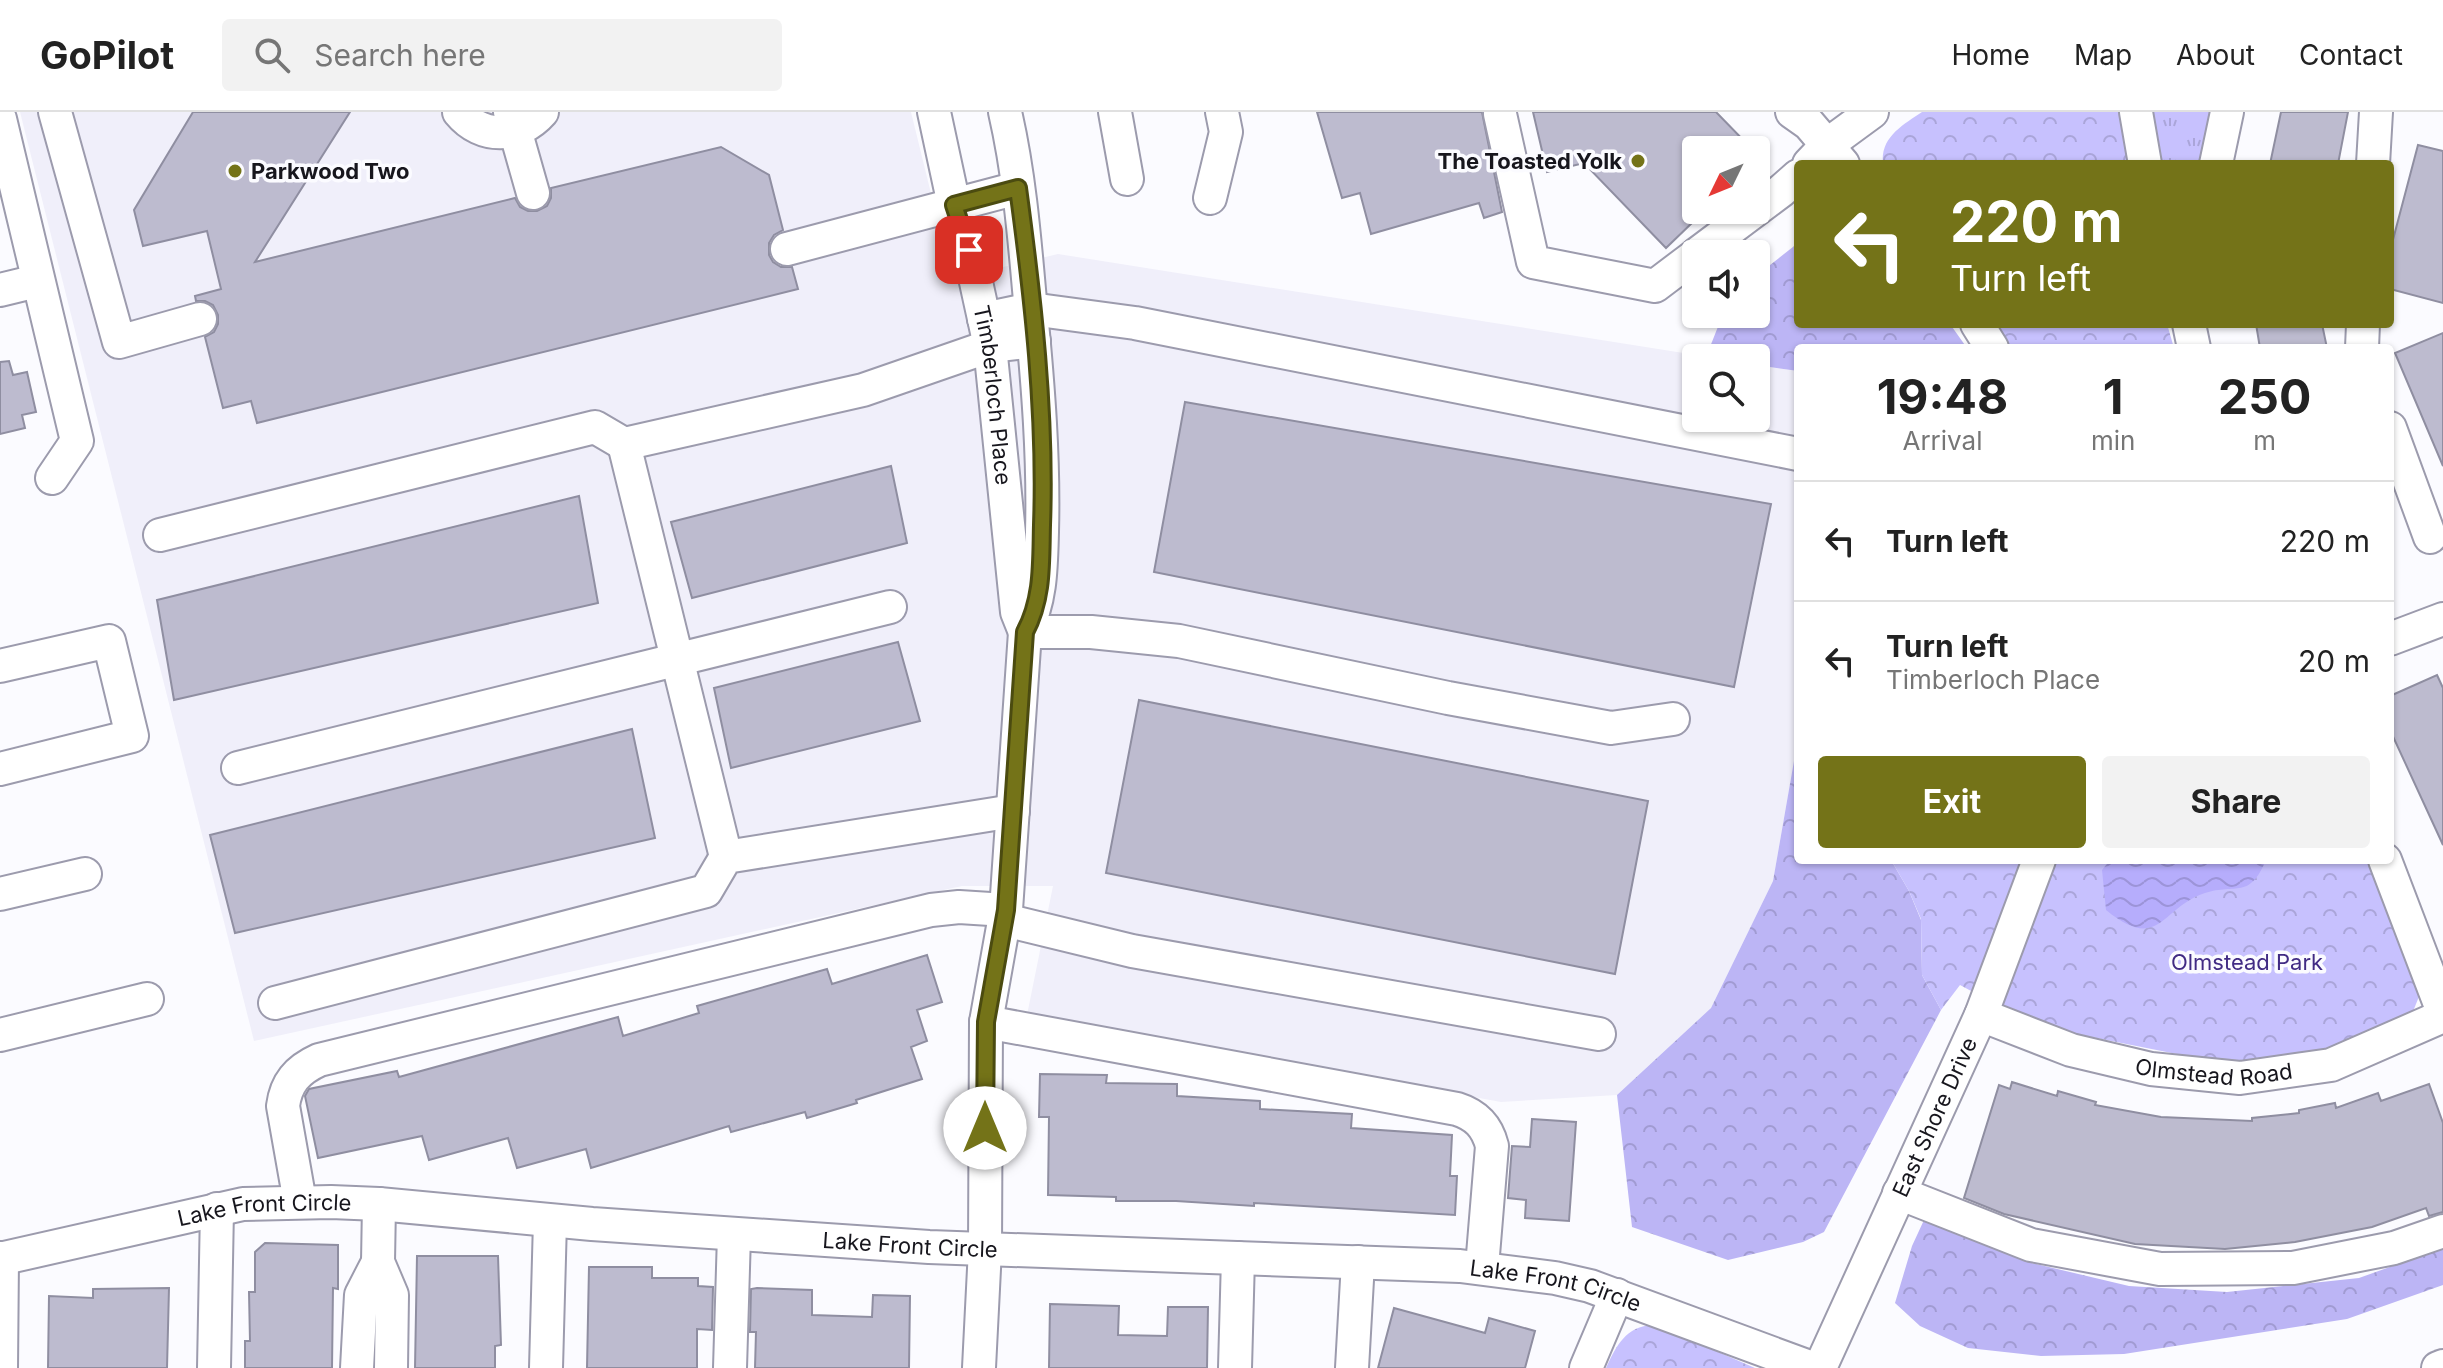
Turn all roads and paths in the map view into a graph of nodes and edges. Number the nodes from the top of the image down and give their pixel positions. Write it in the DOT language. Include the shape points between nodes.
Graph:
graph roads {
  1 [pos="55,112"];
  2 [pos="459,112"];
  3 [pos="542,112"];
  4 [pos="934,112"];
  5 [pos="1005,112"];
  6 [pos="1115,112"];
  7 [pos="1222,112"];
  8 [pos="1872,112"];
  9 [pos="2136,112"];
  10 [pos="2227,112"];
  11 [pos="2376,112"];
  12 [pos="1500,114"];
  13 [pos="0,119"];
  14 [pos="512,122"];
  15 [pos="1815,137"];
  16 [pos="2144,160"];
  17 [pos="2217,160"];
  18 [pos="2373,160"];
  19 [pos="1127,179"];
  20 [pos="1794,180"];
  21 [pos="1018,188"];
  22 [pos="533,193"];
  23 [pos="1210,198"];
  24 [pos="954,205"];
  25 [pos="1716,240"];
  26 [pos="787,249"];
  27 [pos="1682,265"];
  28 [pos="37,281"];
  29 [pos="0,290"];
  30 [pos="1031,309"];
  31 [pos="200,319"];
  32 [pos="987,332"];
  33 [pos="1034,341"];
  34 [pos="2394,439"];
  35 [pos="624,444"];
  36 [pos="1794,453"];
  37 [pos="52,478"];
  38 [pos="160,535"];
  39 [pos="2430,537"];
  40 [pos="890,607"];
  41 [pos="2443,619"];
  42 [pos="1025,632"];
  43 [pos="2394,637"];
  44 [pos="675,660"];
  45 [pos="0,666"];
  46 [pos="1673,719"];
  47 [pos="238,768"];
  48 [pos="0,769"];
  49 [pos="1013,811"];
  50 [pos="726,857"];
  51 [pos="2038,864"];
  52 [pos="2387,864"];
  53 [pos="85,874"];
  54 [pos="0,894"];
  55 [pos="1006,915"];
  56 [pos="147,999"];
  57 [pos="275,1003"];
  58 [pos="2443,1014"];
  59 [pos="1981,1015"];
  60 [pos="986,1022"];
  61 [pos="1599,1034"];
  62 [pos="0,1035"];
  63 [pos="1899,1193"];
  64 [pos="300,1202"];
  65 [pos="379,1204"];
  66 [pos="217,1209"];
  67 [pos="550,1221"];
  68 [pos="2443,1231"];
  69 [pos="734,1235"];
  70 [pos="985,1249"];
  71 [pos="1238,1258"];
  72 [pos="1,1259"];
  73 [pos="378,1262"];
  74 [pos="1358,1262"];
  75 [pos="1482,1267"];
  76 [pos="1617,1295"];
  77 [pos="1,1368"];
  78 [pos="214,1368"];
  79 [pos="357,1368"];
  80 [pos="391,1368"];
  81 [pos="546,1368"];
  82 [pos="730,1368"];
  83 [pos="979,1368"];
  84 [pos="1235,1368"];
  85 [pos="1352,1368"];
  86 [pos="1586,1368"];
  87 [pos="1812,1368"];
  88 [pos="1820,1368"];
  1 -- 31 [label="street" via="119,342"];
  2 -- 14 [label="street" via="474,126 495,134"];
  3 -- 14 [label="street" via="531,124"];
  4 -- 24 [label="street, Timberloch Place"];
  5 -- 21 [label="street, Timberloch Place"];
  6 -- 19 [label="street"];
  7 -- 23 [label="street" via="1226,132"];
  8 -- 15 [label="street"];
  9 -- 16 [label="street"];
  10 -- 17 [label="street"];
  11 -- 18 [label="street"];
  12 -- 27 [label="street" via="1533,262 1655,286"];
  13 -- 28 [label="street"];
  14 -- 22 [label="street"];
  20 -- 25 [label="street"];
  21 -- 24 [label="street"];
  21 -- 30 [label="street, Timberloch Place"];
  24 -- 26 [label="street"];
  24 -- 32 [label="street, Timberloch Place"];
  28 -- 29 [label="street"];
  28 -- 37 [label="street" via="77,441"];
  30 -- 32 [label="street"];
  30 -- 33 [label="street, Timberloch Place"];
  30 -- 36 [label="street" via="1135,323"];
  32 -- 33 [label="street"];
  32 -- 35 [label="street" via="863,390"];
  32 -- 42 [label="street, Timberloch Place" via="1017,612"];
  33 -- 42 [label="street, Timberloch Place" via="1043,445 1041,581"];
  34 -- 39 [label="street"];
  35 -- 38 [label="street" via="595,427"];
  35 -- 44 [label="street"];
  40 -- 44 [label="street"];
  41 -- 43 [label="street"];
  42 -- 46 [label="street" via="1179,641 1611,728"];
  42 -- 49 [label="street, Timberloch Place"];
  44 -- 47 [label="street"];
  44 -- 50 [label="street"];
  45 -- 48 [label="street" via="109,641 132,736"];
  49 -- 50 [label="street"];
  49 -- 55 [label="street, Timberloch Place"];
  50 -- 57 [label="street" via="706,891"];
  51 -- 59 [label="street, East Shore Drive"];
  52 -- 58 [label="street"];
  53 -- 54 [label="street"];
  55 -- 60 [label="street, Timberloch Place"];
  55 -- 61 [label="street" via="1132,951"];
  55 -- 64 [label="street" via="959,907 931,910 319,1060 293,1077 283,1106"];
  56 -- 62 [label="street"];
  58 -- 59 [label="street, Olmstead Road" via="2331,1065 2240,1078 2151,1069 2071,1050"];
  59 -- 63 [label="street, East Shore Drive"];
  60 -- 70 [label="street, Timberloch Place"];
  60 -- 75 [label="street" via="1465,1112 1480,1121 1492,1146"];
  63 -- 68 [label="street" via="2031,1245 2160,1269 2293,1268 2394,1248"];
  63 -- 88 [label="street, East Shore Drive"];
  64 -- 65 [label="street, Lake Front Circle"];
  64 -- 66 [label="street, Lake Front Circle"];
  65 -- 67 [label="street, Lake Front Circle"];
  65 -- 73 [label="street"];
  66 -- 72 [label="street, Lake Front Circle"];
  66 -- 78 [label="street"];
  67 -- 69 [label="street, Lake Front Circle"];
  67 -- 81 [label="street"];
  69 -- 70 [label="street, Lake Front Circle"];
  69 -- 82 [label="street"];
  70 -- 71 [label="street, Lake Front Circle"];
  70 -- 83 [label="street, Timberloch Place"];
  71 -- 74 [label="street, Lake Front Circle"];
  71 -- 84 [label="street"];
  72 -- 77 [label="street"];
  73 -- 79 [label="street" via="361,1295"];
  73 -- 80 [label="street" via="392,1295"];
  74 -- 75 [label="street, Lake Front Circle"];
  74 -- 85 [label="street"];
  75 -- 76 [label="street, Lake Front Circle" via="1555,1278"];
  76 -- 86 [label="street"];
  76 -- 87 [label="street, Lake Front Circle"];
}
